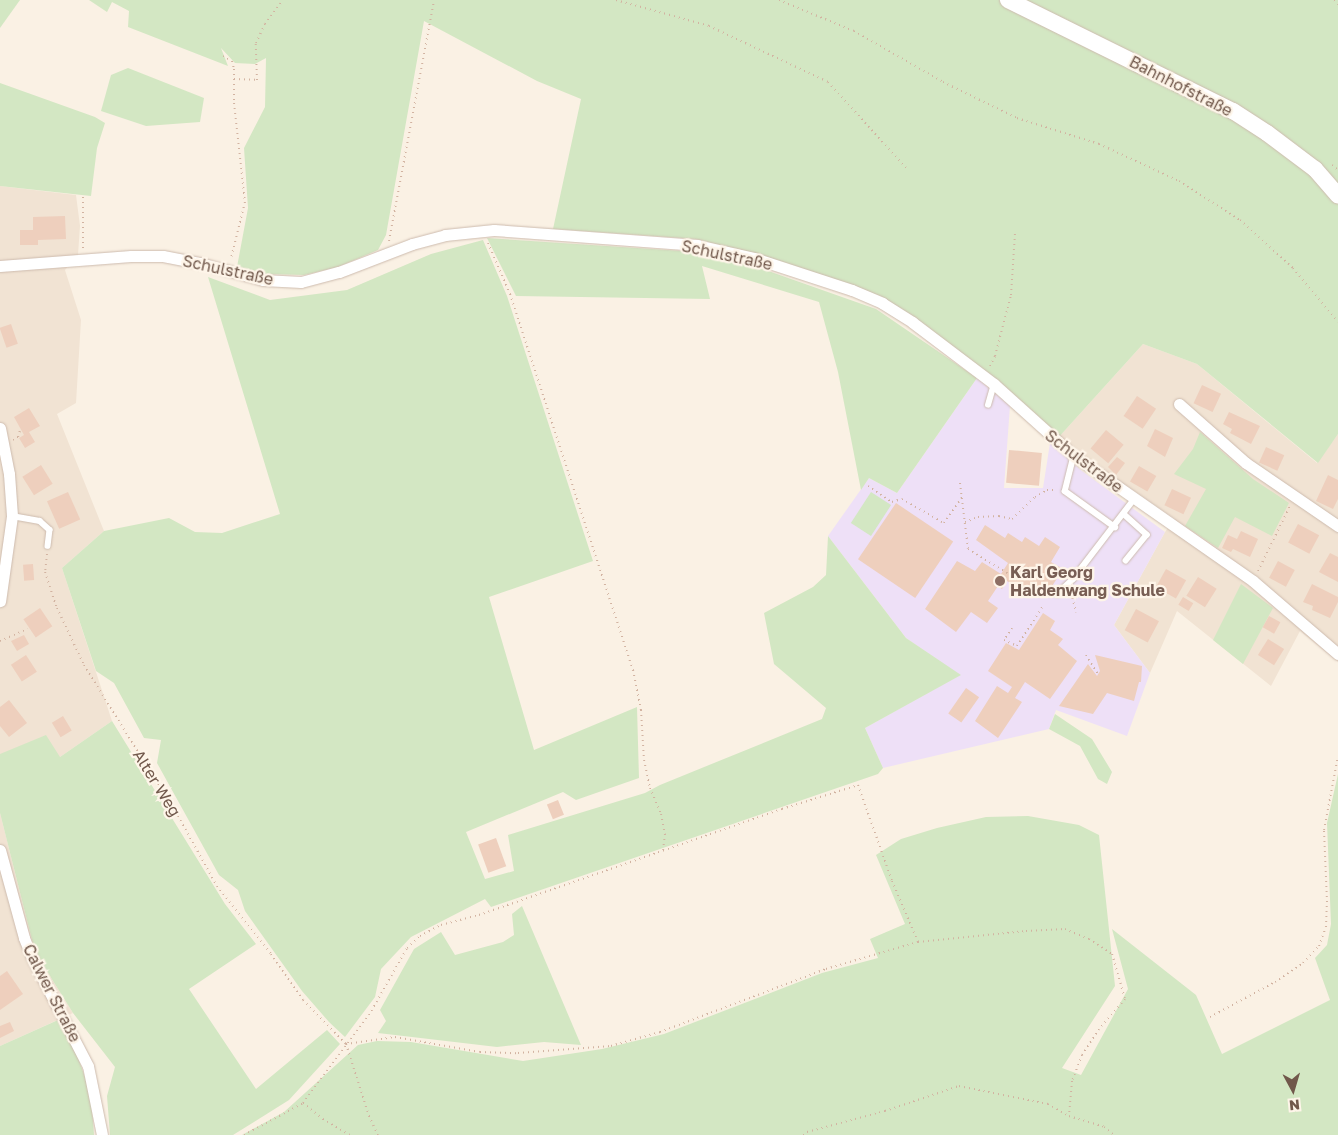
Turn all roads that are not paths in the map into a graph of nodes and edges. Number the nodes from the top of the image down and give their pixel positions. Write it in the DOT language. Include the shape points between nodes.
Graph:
graph roads {
  1 [pos="1008,0"];
  2 [pos="1338,196"];
  3 [pos="0,266"];
  4 [pos="994,384"];
  5 [pos="1180,404"];
  6 [pos="988,405"];
  7 [pos="0,428"];
  8 [pos="1074,456"];
  9 [pos="1135,498"];
  10 [pos="1124,514"];
  11 [pos="6,517"];
  12 [pos="1338,526"];
  13 [pos="1115,527"];
  14 [pos="48,546"];
  15 [pos="1126,561"];
  16 [pos="1057,594"];
  17 [pos="0,601"];
  18 [pos="1338,654"];
  19 [pos="0,852"];
  20 [pos="102,1135"];
  1 -- 2 [label="street, Bahnhofstraße" via="1233,111 1315,169"];
  3 -- 4 [label="street, Schulstraße" via="163,256 263,280 301,282 445,236 485,231 688,245 754,258 882,303"];
  4 -- 6 [label="lane"];
  4 -- 8 [label="street, Schulstraße"];
  5 -- 12 [label="street" via="1246,463"];
  7 -- 11 [label="street" via="9,474"];
  8 -- 9 [label="street, Schulstraße"];
  8 -- 13 [label="lane" via="1065,491"];
  9 -- 10 [label="lane"];
  9 -- 18 [label="street, Schulstraße" via="1253,581"];
  10 -- 13 [label="lane"];
  10 -- 15 [label="lane" via="1148,535"];
  11 -- 14 [label="lane" via="40,521 50,530"];
  11 -- 17 [label="street"];
  13 -- 16 [label="lane" via="1069,584"];
  19 -- 20 [label="street, Calwer Straße" via="33,960 88,1066"];
}
